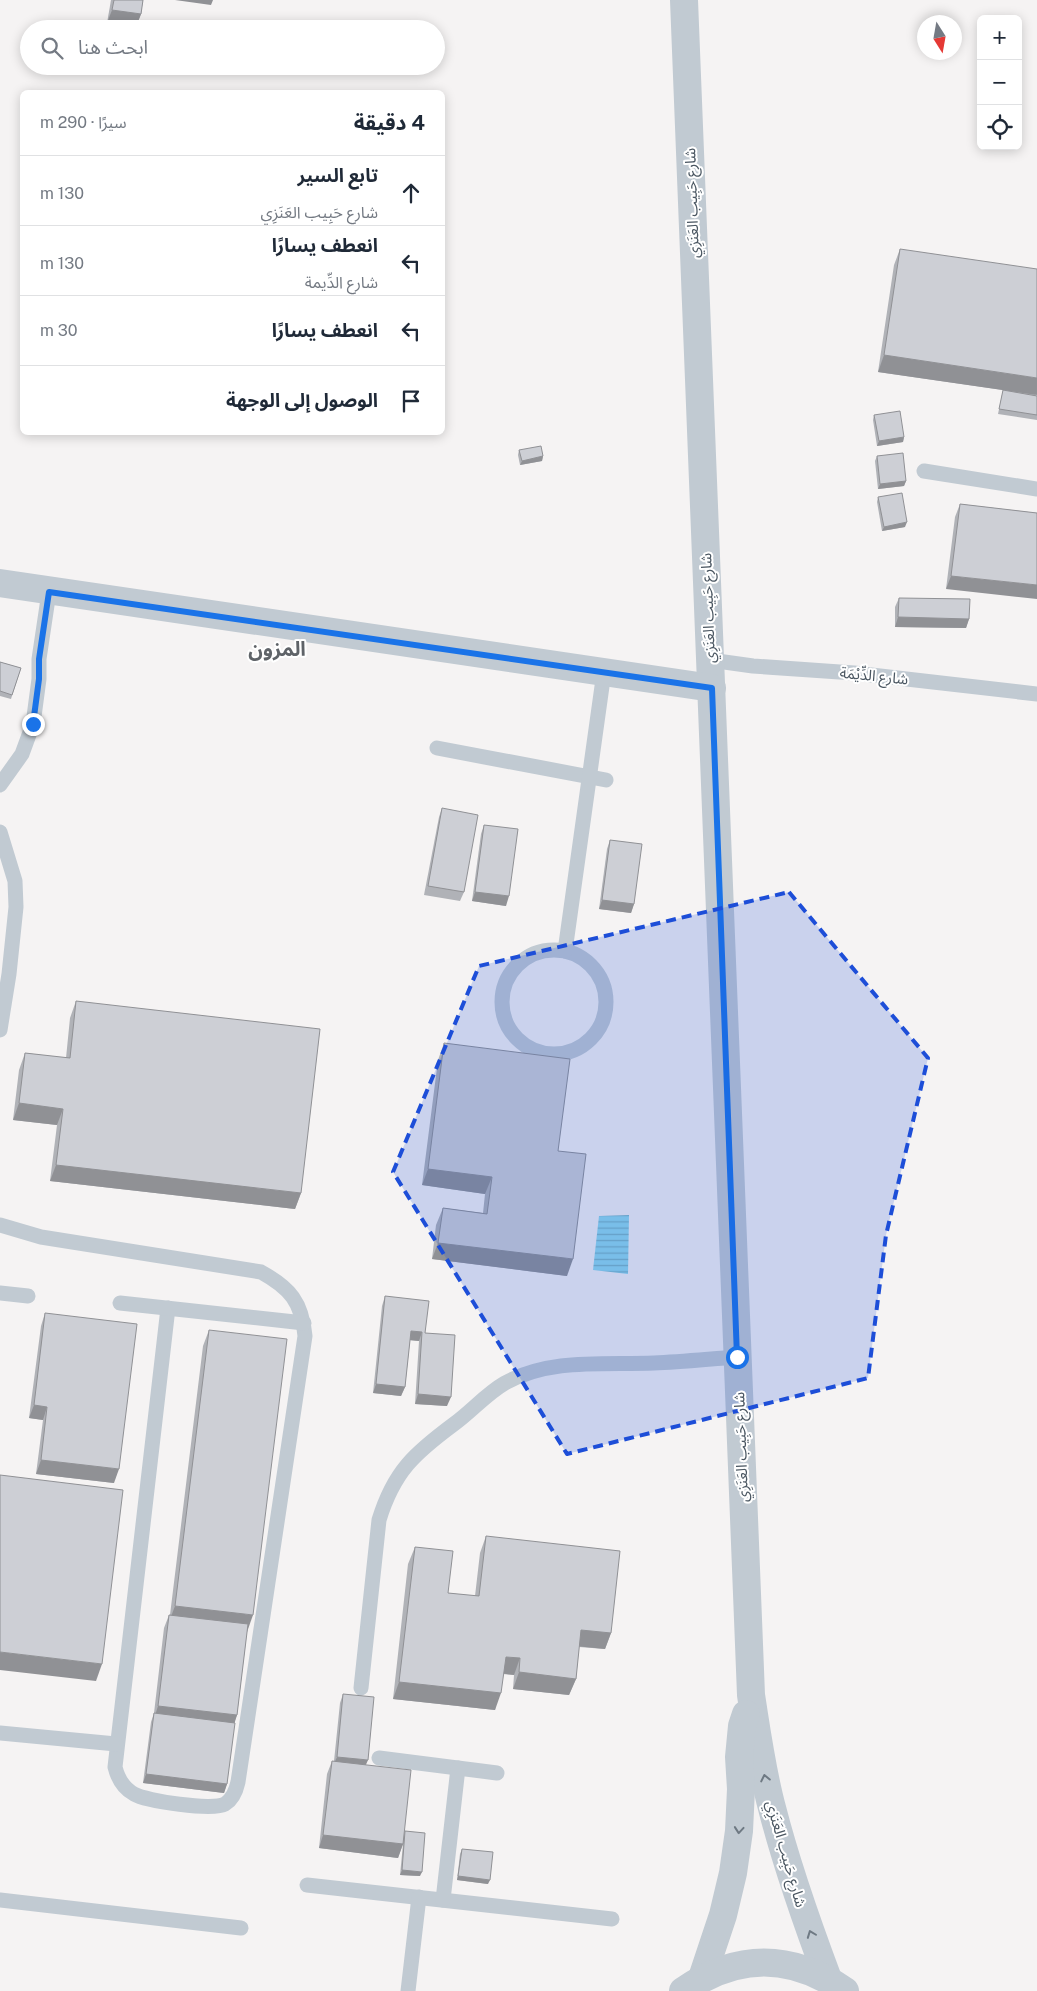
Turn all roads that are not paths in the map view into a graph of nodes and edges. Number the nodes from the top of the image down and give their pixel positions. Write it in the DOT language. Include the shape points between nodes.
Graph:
graph roads {
  1 [pos="684,0"];
  2 [pos="924,471"];
  3 [pos="1037,489"];
  4 [pos="0,583"];
  5 [pos="49,592"];
  6 [pos="710,660"];
  7 [pos="604,672"];
  8 [pos="712,688"];
  9 [pos="1037,694"];
  10 [pos="437,748"];
  11 [pos="588,777"];
  12 [pos="606,780"];
  13 [pos="0,786"];
  14 [pos="0,832"];
  15 [pos="564,951"];
  16 [pos="0,1030"];
  17 [pos="0,1225"];
  18 [pos="0,1293"];
  19 [pos="28,1296"];
  20 [pos="120,1303"];
  21 [pos="168,1308"];
  22 [pos="304,1322"];
  23 [pos="737,1357"];
  24 [pos="361,1688"];
  25 [pos="751,1695"];
  26 [pos="0,1733"];
  27 [pos="116,1744"];
  28 [pos="379,1758"];
  29 [pos="458,1768"];
  30 [pos="497,1773"];
  31 [pos="308,1885"];
  32 [pos="419,1897"];
  33 [pos="0,1900"];
  34 [pos="443,1900"];
  35 [pos="612,1918"];
  36 [pos="241,1928"];
  37 [pos="692,1984"];
  38 [pos="837,1985"];
  39 [pos="408,1991"];
  1 -- 6 [label="street, شارع حَبِيب العَنَزِي"];
  2 -- 3 [label="lane"];
  4 -- 5 [label="street"];
  5 -- 7 [label="street"];
  5 -- 13 [label="lane" via="33,724 22,754"];
  6 -- 8 [label="street, شارع حَبِيب العَنَزِي"];
  6 -- 9 [label="lane, شارع الدِّيْمَة"];
  7 -- 8 [label="street"];
  7 -- 11 [label="lane"];
  8 -- 23 [label="street, شارع حَبِيب العَنَزِي"];
  10 -- 11 [label="lane"];
  11 -- 12 [label="lane"];
  11 -- 15 [label="lane"];
  14 -- 16 [label="lane" via="14,881 16,907"];
  15 -- 15 [label="lane" via="533,954 520,962 503,988 501,1004 511,1034 536,1052 552,1055 582,1048 594,1037 607,1009 601,978 592,965"];
  17 -- 22 [label="lane" via="41,1237 261,1272 290,1292"];
  18 -- 19 [label="lane"];
  20 -- 21 [label="lane"];
  21 -- 22 [label="lane"];
  21 -- 27 [label="lane"];
  22 -- 27 [label="lane" via="305,1336 236,1791 225,1804 208,1808 135,1795 121,1784 117,1776 114,1767"];
  23 -- 24 [label="lane" via="549,1367 504,1384 416,1453 393,1484 380,1520"];
  23 -- 25 [label="street, شارع حَبِيب العَنَزِي"];
  25 -- 37 [label="street, شارع حَبِيب العَنَزِي, one-way" via="741,1734 739,1831 733,1873 723,1915"];
  38 -- 25 [label="street, شارع حَبِيب العَنَزِي, one-way" via="804,1916 771,1807"];
  26 -- 27 [label="lane"];
  28 -- 29 [label="lane"];
  29 -- 30 [label="lane"];
  29 -- 34 [label="lane"];
  31 -- 32 [label="lane"];
  32 -- 34 [label="lane"];
  32 -- 39 [label="lane"];
  33 -- 36 [label="lane"];
  34 -- 35 [label="lane"];
  37 -- 38 [label="street" via="733,1966 766,1962 798,1967"];
}
